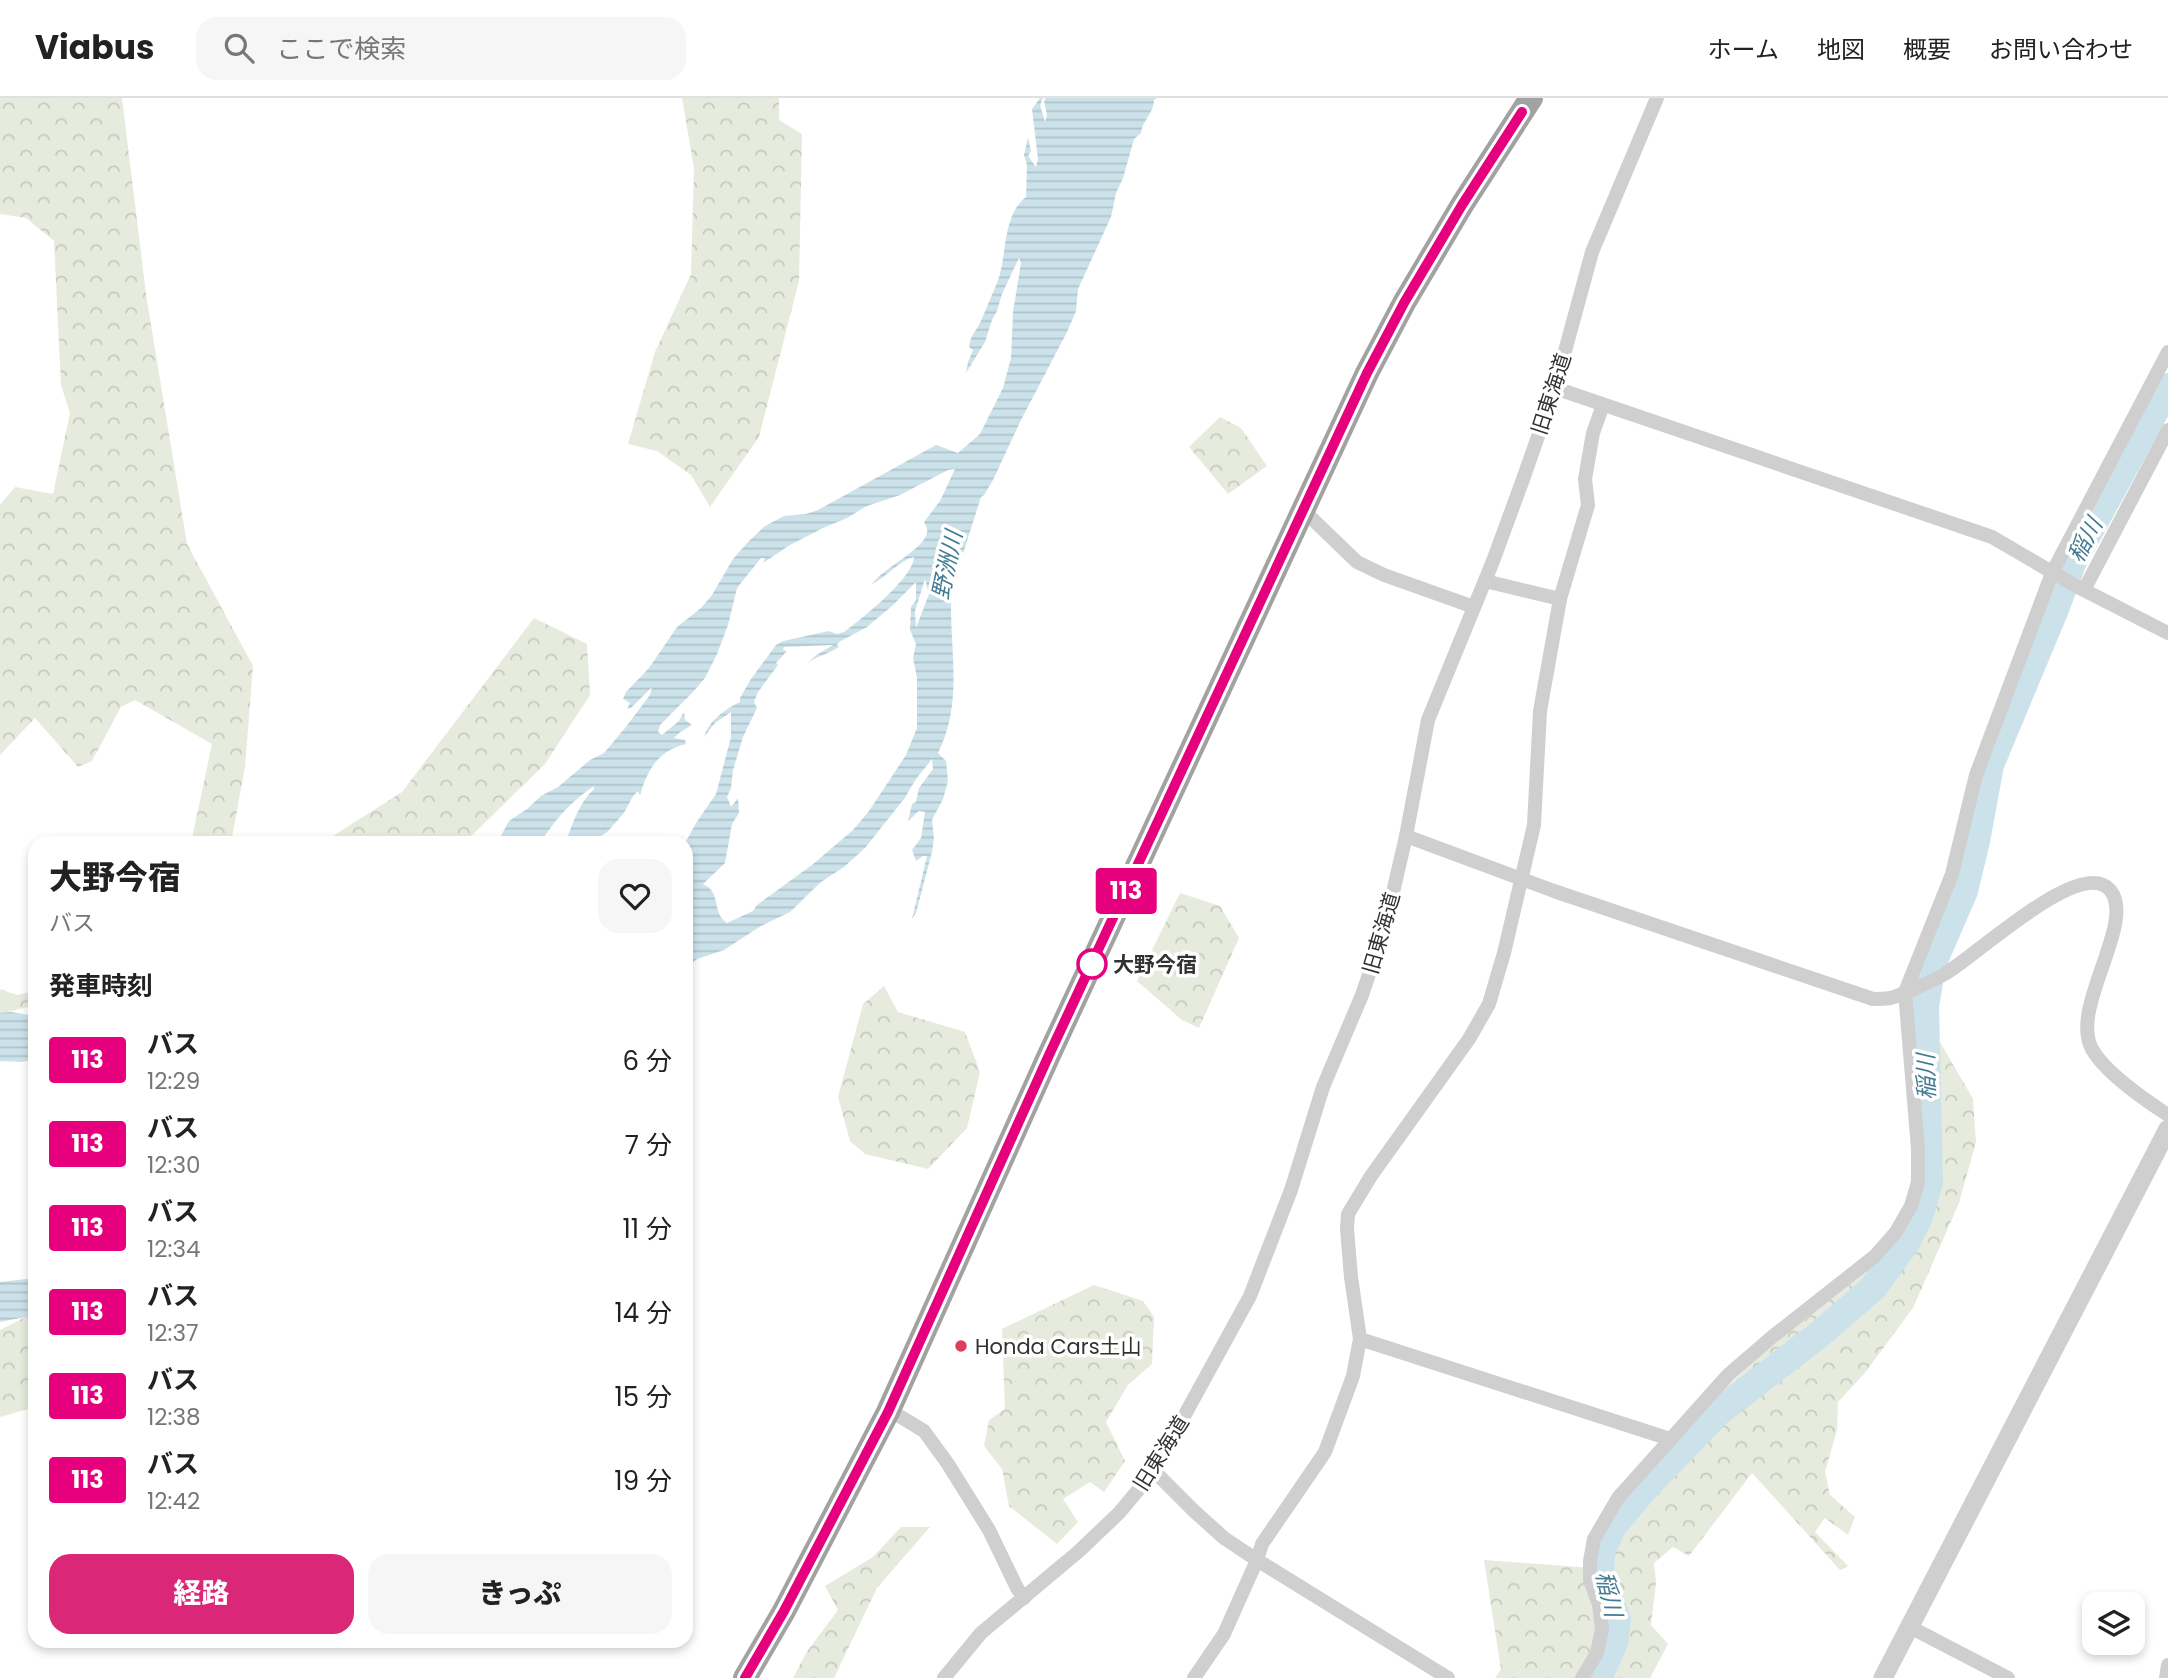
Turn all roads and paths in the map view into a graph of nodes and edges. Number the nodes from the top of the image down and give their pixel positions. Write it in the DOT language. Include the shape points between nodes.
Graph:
graph roads {
  1 [pos="1657,98"];
  2 [pos="1529,103"];
  3 [pos="2168,352"];
  4 [pos="1555,388"];
  5 [pos="1603,405"];
  6 [pos="2168,430"];
  7 [pos="1303,510"];
  8 [pos="2055,574"];
  9 [pos="1485,581"];
  10 [pos="2080,588"];
  11 [pos="1560,599"];
  12 [pos="1474,607"];
  13 [pos="2168,633"];
  14 [pos="1406,835"];
  15 [pos="1522,879"];
  16 [pos="1912,989"];
  17 [pos="2168,1115"];
  18 [pos="2168,1129"];
  19 [pos="1360,1339"];
  20 [pos="888,1412"];
  21 [pos="1670,1439"];
  22 [pos="1154,1471"];
  23 [pos="1257,1560"];
  24 [pos="1024,1598"];
  25 [pos="1910,1627"];
  26 [pos="2168,1665"];
  27 [pos="745,1678"];
  28 [pos="944,1678"];
  29 [pos="1194,1678"];
  30 [pos="1448,1678"];
  31 [pos="1582,1678"];
  32 [pos="1884,1678"];
  33 [pos="2008,1678"];
  34 [pos="2166,1678"];
  1 -- 4 [label="street, 旧東海道" via="1592,252"];
  2 -- 7 [label="highway" via="1404,303"];
  3 -- 8 [label="street"];
  4 -- 5 [label="street"];
  4 -- 9 [label="street, 旧東海道"];
  5 -- 8 [label="street" via="1992,537"];
  5 -- 11 [label="street" via="1585,479 1587,505"];
  6 -- 10 [label="street"];
  7 -- 12 [label="street" via="1357,562"];
  7 -- 20 [label="highway"];
  8 -- 10 [label="street"];
  8 -- 16 [label="street" via="1976,775 1952,874"];
  9 -- 11 [label="street"];
  9 -- 12 [label="street, 旧東海道"];
  10 -- 13 [label="street"];
  11 -- 15 [label="street" via="1540,711 1534,825"];
  12 -- 14 [label="street, 旧東海道" via="1428,720"];
  14 -- 15 [label="street"];
  14 -- 22 [label="street, 旧東海道" via="1385,927 1362,995 1323,1087 1291,1190 1250,1296"];
  15 -- 16 [label="street" via="1874,999 1892,998"];
  15 -- 19 [label="street" via="1489,1004 1348,1214"];
  16 -- 17 [label="street" via="1944,975 2041,903 2080,884 2098,882 2110,890 2117,904 2085,1028 2090,1047 2102,1064"];
  16 -- 21 [label="street" via="1918,1149 1911,1206 1875,1256 1737,1367"];
  18 -- 25 [label="street"];
  19 -- 21 [label="street"];
  19 -- 23 [label="street" via="1353,1376 1325,1452 1262,1545"];
  20 -- 24 [label="street" via="924,1431 989,1530"];
  20 -- 27 [label="highway"];
  21 -- 31 [label="street" via="1618,1498 1594,1539 1590,1580 1602,1629 1597,1653"];
  22 -- 23 [label="street" via="1224,1538"];
  22 -- 24 [label="street, 旧東海道" via="1119,1513"];
  23 -- 29 [label="street" via="1224,1634"];
  23 -- 30 [label="street"];
  24 -- 28 [label="street, 旧東海道" via="981,1633"];
  25 -- 32 [label="street"];
  25 -- 33 [label="street"];
  26 -- 34 [label="street"];
}
